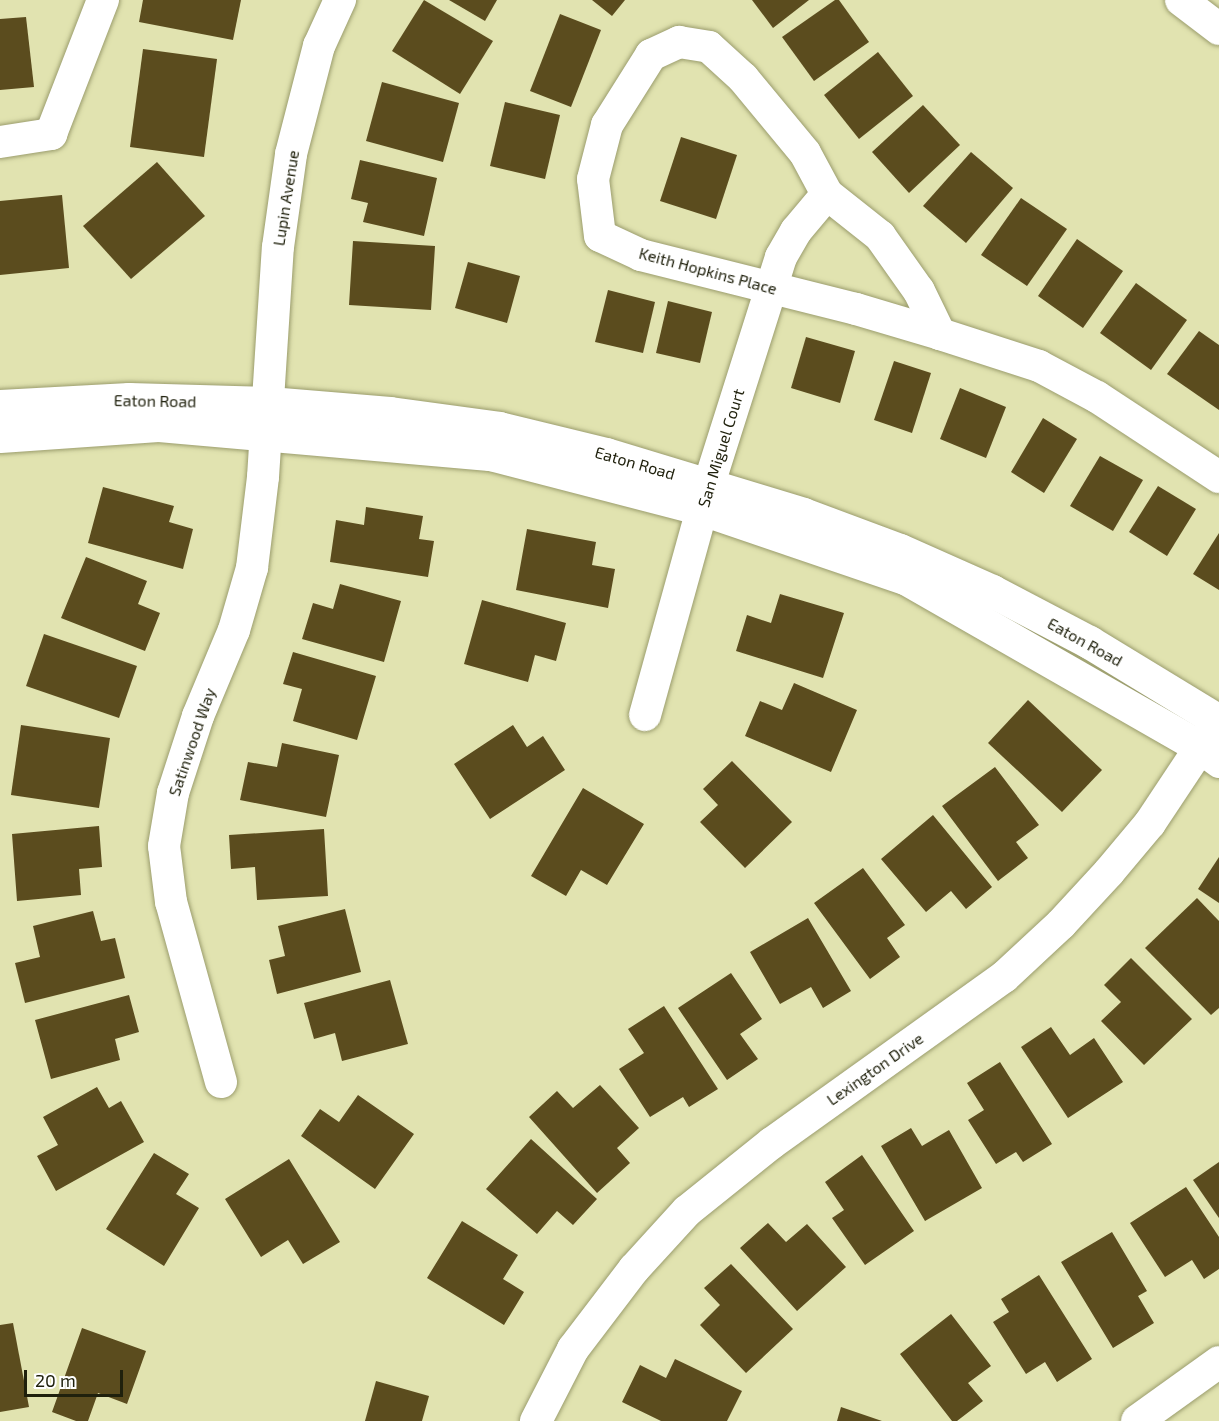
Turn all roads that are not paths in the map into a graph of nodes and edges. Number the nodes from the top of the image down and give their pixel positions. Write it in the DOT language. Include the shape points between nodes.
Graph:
graph roads {
  1 [pos="103,0"];
  2 [pos="340,0"];
  3 [pos="1181,0"];
  4 [pos="1219,29"];
  5 [pos="0,142"];
  6 [pos="826,194"];
  7 [pos="771,288"];
  8 [pos="940,334"];
  9 [pos="0,406"];
  10 [pos="267,419"];
  11 [pos="0,436"];
  12 [pos="1219,477"];
  13 [pos="706,497"];
  14 [pos="645,715"];
  15 [pos="1219,720"];
  16 [pos="1209,754"];
  17 [pos="221,1082"];
  18 [pos="1219,1362"];
  19 [pos="536,1421"];
  20 [pos="1137,1421"];
  1 -- 5 [label="street" via="51,134"];
  2 -- 10 [label="street, Lupin Avenue" via="319,45 291,154 278,247"];
  3 -- 4 [label="street"];
  6 -- 7 [label="street, San Miguel Court" via="796,231 781,257"];
  6 -- 7 [label="street, Keith Hopkins Place" via="805,153 743,78 709,47 679,42 651,56 607,125 593,179 600,236 641,255"];
  6 -- 8 [label="street, Keith Hopkins Place" via="880,236 919,291"];
  7 -- 8 [label="street, Keith Hopkins Place"];
  7 -- 13 [label="street, San Miguel Court"];
  8 -- 12 [label="street, Keith Hopkins Place" via="1039,366 1097,397"];
  9 -- 10 [label="street, Eaton Road" via="129,399"];
  10 -- 11 [label="street"];
  10 -- 13 [label="street, Eaton Road" via="390,413 499,428 606,454"];
  10 -- 17 [label="street, Satinwood Way" via="252,568 234,630 198,716 172,793 165,846 171,902"];
  13 -- 14 [label="street, San Miguel Court"];
  13 -- 15 [label="street, Eaton Road" via="835,526 992,591 1089,642"];
  13 -- 16 [label="street" via="905,578"];
  15 -- 16 [label="street, Lexington Drive"];
  16 -- 19 [label="street, Lexington Drive" via="1110,872 1004,977 772,1143 687,1211 634,1269 573,1349"];
  18 -- 20 [label="street"];
}
